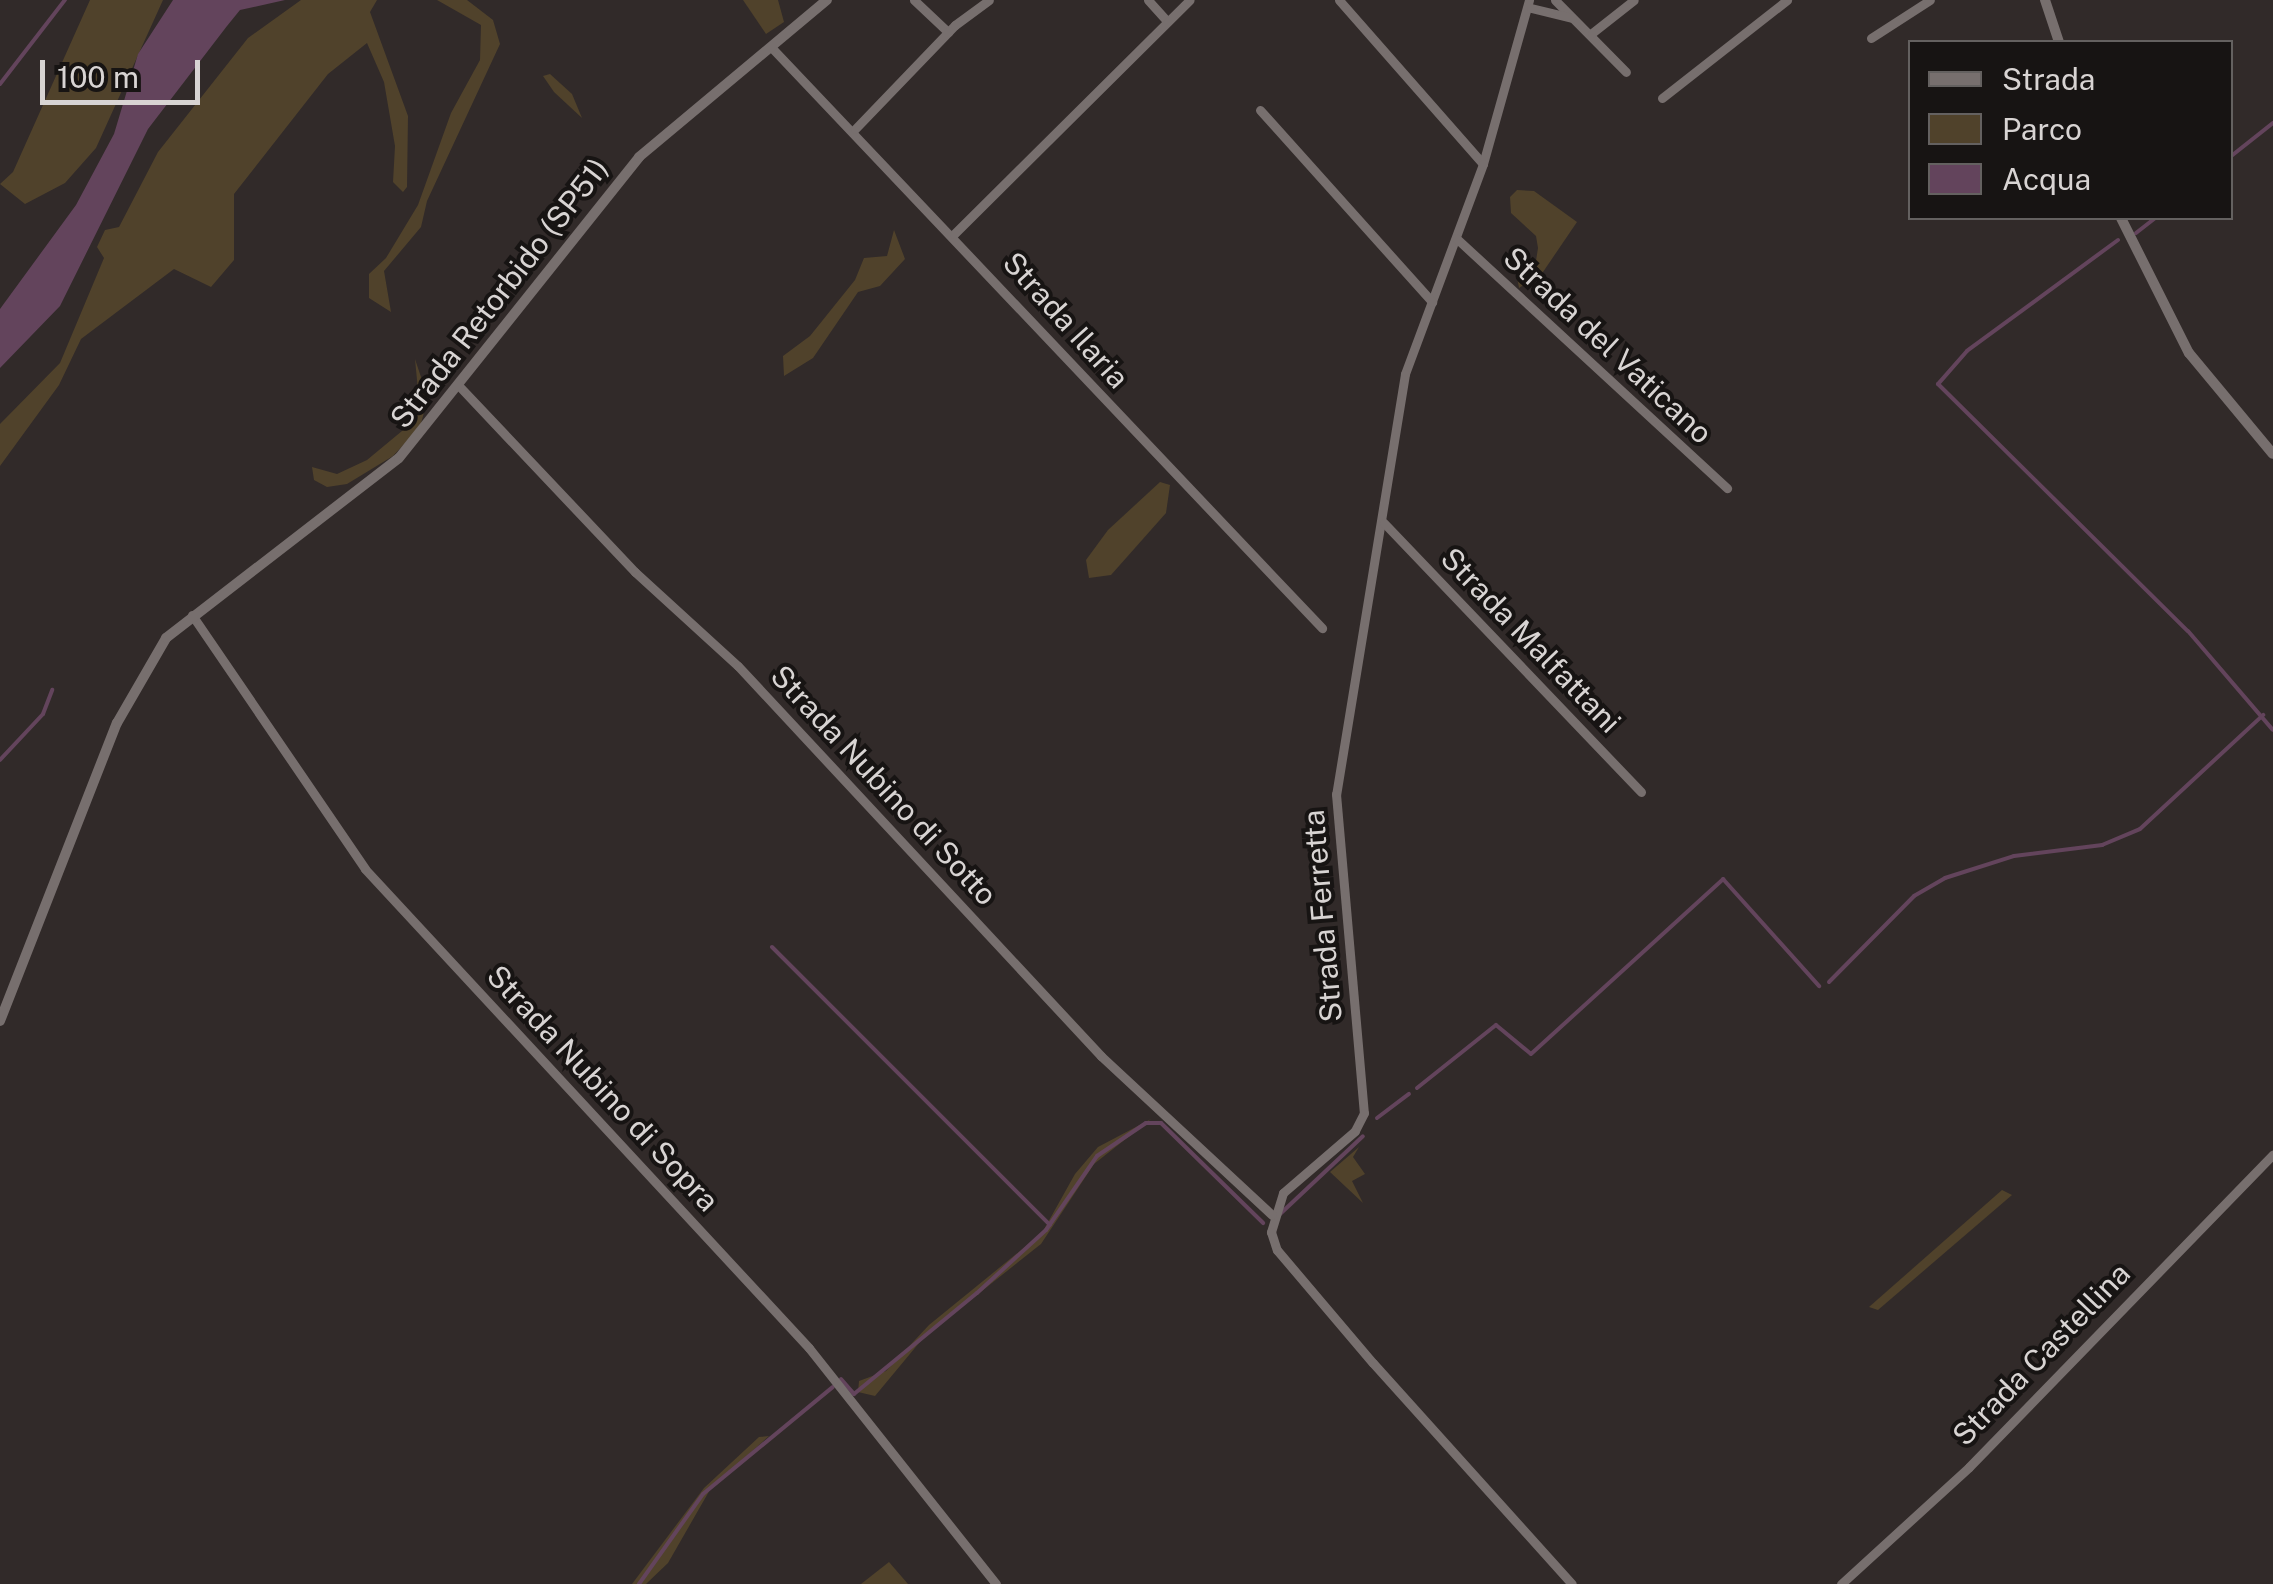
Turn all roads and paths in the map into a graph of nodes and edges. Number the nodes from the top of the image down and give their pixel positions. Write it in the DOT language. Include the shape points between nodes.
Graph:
graph roads {
  1 [pos="827,0"];
  2 [pos="914,0"];
  3 [pos="989,0"];
  4 [pos="1148,0"];
  5 [pos="1190,0"];
  6 [pos="1339,0"];
  7 [pos="1555,0"];
  8 [pos="1634,0"];
  9 [pos="1787,0"];
  10 [pos="1930,0"];
  11 [pos="2046,0"];
  12 [pos="1530,4"];
  13 [pos="1575,19"];
  14 [pos="1167,21"];
  15 [pos="948,32"];
  16 [pos="1592,33"];
  17 [pos="1872,38"];
  18 [pos="2058,40"];
  19 [pos="772,47"];
  20 [pos="1626,72"];
  21 [pos="1662,98"];
  22 [pos="1260,110"];
  23 [pos="855,129"];
  24 [pos="1483,164"];
  25 [pos="2122,220"];
  26 [pos="954,234"];
  27 [pos="1456,238"];
  28 [pos="1432,302"];
  29 [pos="460,387"];
  30 [pos="2273,454"];
  31 [pos="1726,488"];
  32 [pos="1384,522"];
  33 [pos="191,613"];
  34 [pos="1322,628"];
  35 [pos="1642,792"];
  36 [pos="0,1021"];
  37 [pos="2273,1154"];
  38 [pos="1272,1215"];
  39 [pos="996,1584"];
  40 [pos="1572,1584"];
  41 [pos="1841,1584"];
  1 -- 19 [label="street, Strada Retorbido (SP51)"];
  2 -- 15 [label="street"];
  3 -- 15 [label="street"];
  4 -- 14 [label="street"];
  5 -- 14 [label="street"];
  6 -- 24 [label="street"];
  7 -- 13 [label="street"];
  8 -- 16 [label="street"];
  9 -- 21 [label="street"];
  10 -- 17 [label="street"];
  11 -- 18 [label="street"];
  12 -- 13 [label="street"];
  12 -- 24 [label="street, Strada Ferretta"];
  13 -- 16 [label="street"];
  14 -- 26 [label="street"];
  15 -- 23 [label="street"];
  16 -- 20 [label="street"];
  19 -- 23 [label="street, Strada Ilaria"];
  19 -- 29 [label="street, Strada Retorbido (SP51)" via="640,156"];
  22 -- 28 [label="street"];
  23 -- 26 [label="street, Strada Ilaria"];
  24 -- 27 [label="street, Strada Ferretta"];
  25 -- 30 [label="street" via="2179,338"];
  26 -- 34 [label="street, Strada Ilaria"];
  27 -- 28 [label="street, Strada Ferretta"];
  27 -- 31 [label="street, Strada del Vaticano"];
  28 -- 32 [label="street, Strada Ferretta" via="1405,374"];
  29 -- 33 [label="street, Strada Retorbido (SP51)" via="399,458"];
  29 -- 38 [label="street, Strada Nubino di Sotto" via="636,572 738,666 1101,1056"];
  32 -- 35 [label="street, Strada Malfattani"];
  32 -- 38 [label="street, Strada Ferretta" via="1335,813 1364,1112 1355,1131 1283,1194"];
  33 -- 36 [label="street, Strada Retorbido (SP51)" via="133,688"];
  33 -- 39 [label="street, Strada Nubino di Sopra" via="366,869 809,1348"];
  37 -- 41 [label="street, Strada Castellina" via="1969,1467"];
  38 -- 40 [label="street" via="1277,1250"];
}
